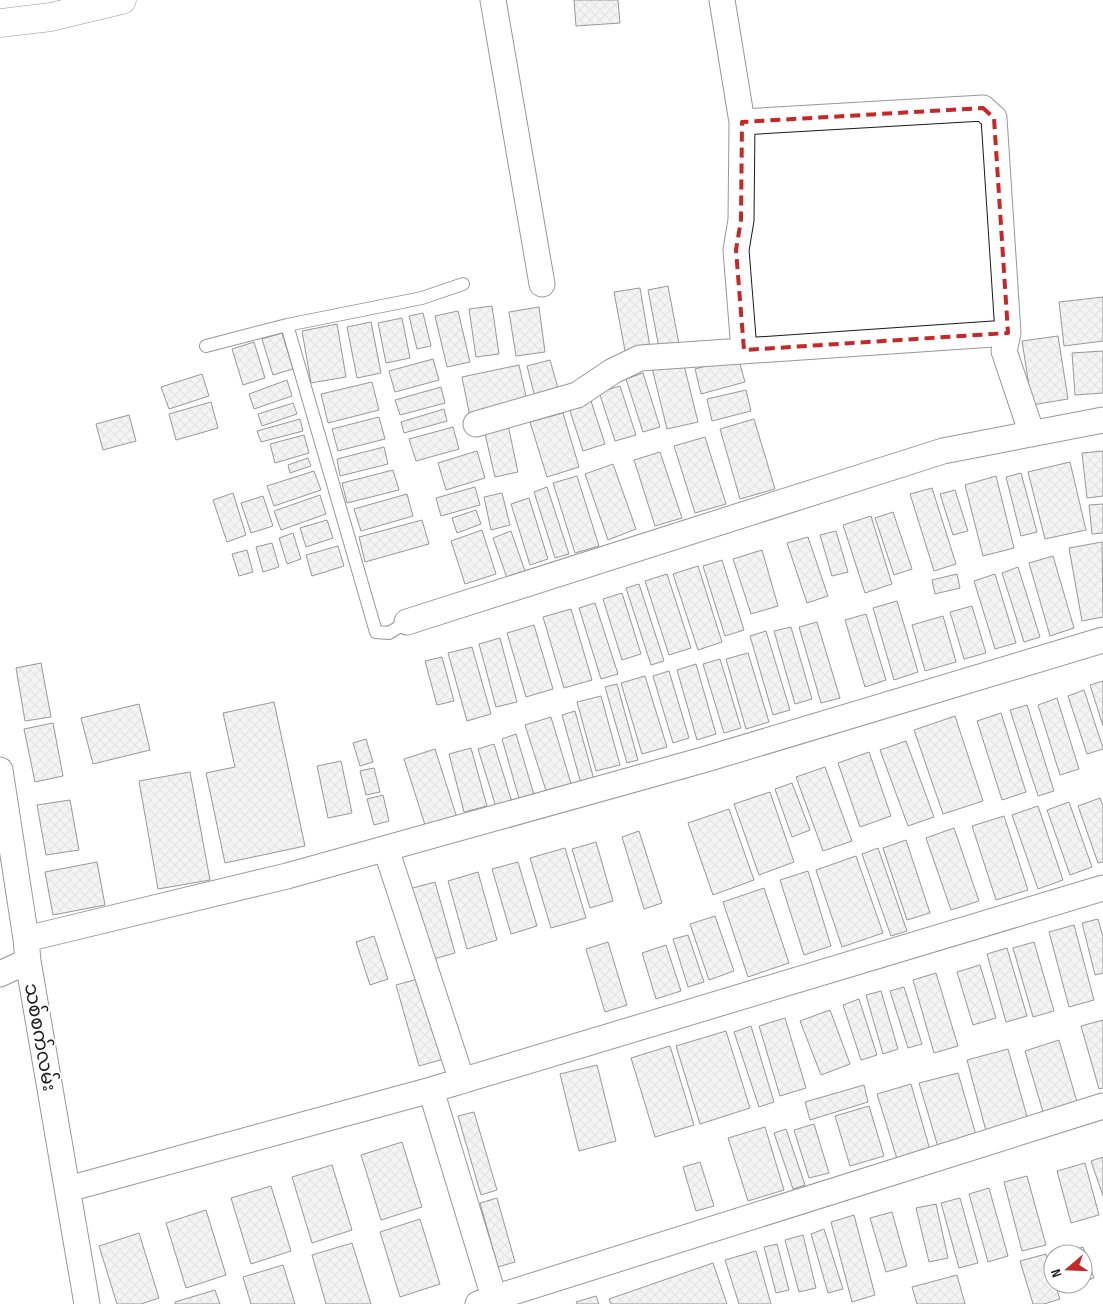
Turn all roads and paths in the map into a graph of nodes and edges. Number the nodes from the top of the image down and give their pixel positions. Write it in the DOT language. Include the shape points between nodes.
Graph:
graph roads {
  1 [pos="122,0"];
  2 [pos="493,0"];
  3 [pos="722,0"];
  4 [pos="48,9"];
  5 [pos="0,23"];
  6 [pos="742,122"];
  7 [pos="463,284"];
  8 [pos="542,284"];
  9 [pos="287,325"];
  10 [pos="1008,333"];
  11 [pos="206,346"];
  12 [pos="744,350"];
  13 [pos="1103,420"];
  14 [pos="476,424"];
  15 [pos="1032,434"];
  16 [pos="407,622"];
  17 [pos="1103,640"];
  18 [pos="0,770"];
  19 [pos="386,849"];
  20 [pos="1103,888"];
  21 [pos="27,950"];
  22 [pos="0,974"];
  23 [pos="462,1081"];
  24 [pos="431,1090"];
  25 [pos="1103,1106"];
  26 [pos="68,1189"];
  27 [pos="489,1302"];
  28 [pos="87,1304"];
  1 -- 4 [label="street"];
  2 -- 8 [label="street"];
  3 -- 6 [label="street"];
  4 -- 5 [label="street"];
  6 -- 10 [label="street" via="983,108 994,118"];
  6 -- 12 [label="street" via="741,220 736,250"];
  7 -- 9 [label="lane" via="422,298"];
  9 -- 11 [label="lane"];
  9 -- 16 [label="lane" via="376,632 389,633"];
  10 -- 12 [label="street"];
  10 -- 15 [label="street" via="1004,351"];
  12 -- 14 [label="street" via="640,358 576,395"];
  13 -- 15 [label="street"];
  15 -- 16 [label="street" via="942,451"];
  17 -- 19 [label="street" via="703,760"];
  18 -- 21 [label="street, သစ်စက်လမ်း"];
  19 -- 21 [label="street"];
  19 -- 23 [label="street"];
  20 -- 23 [label="street"];
  21 -- 22 [label="street"];
  21 -- 26 [label="street, သစ်စက်လမ်း"];
  23 -- 24 [label="street"];
  24 -- 26 [label="street"];
  24 -- 27 [label="street"];
  25 -- 27 [label="street"];
  26 -- 28 [label="street, သစ်စက်လမ်း"];
}
